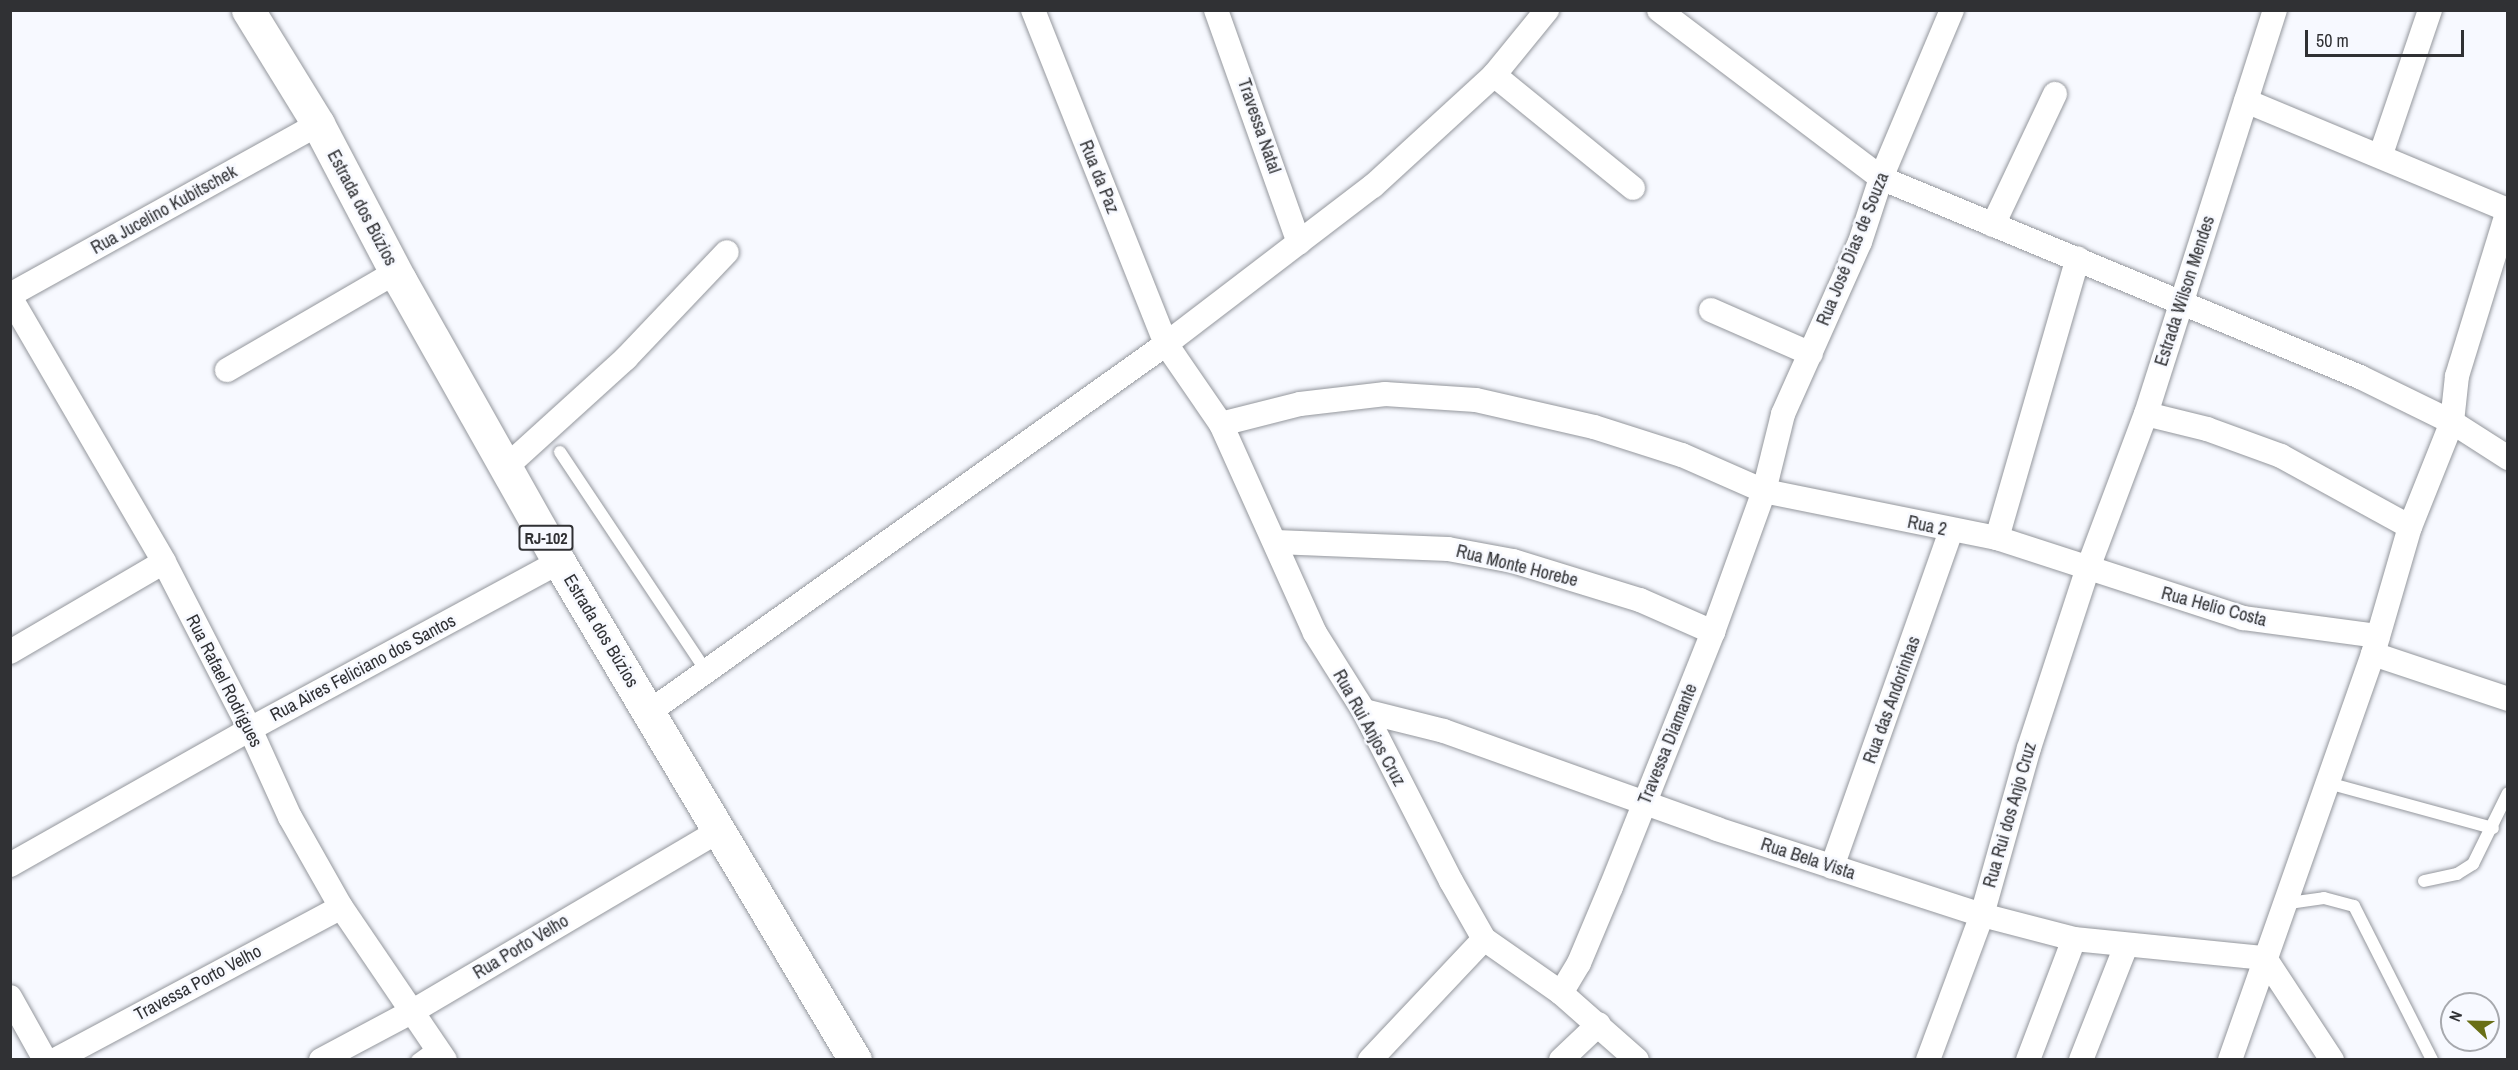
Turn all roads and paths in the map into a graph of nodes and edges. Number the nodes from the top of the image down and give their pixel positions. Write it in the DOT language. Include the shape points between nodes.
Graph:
graph roads {
  1 [pos="248,10"];
  2 [pos="1033,10"];
  3 [pos="1216,10"];
  4 [pos="1547,10"];
  5 [pos="1659,10"];
  6 [pos="1952,10"];
  7 [pos="2275,10"];
  8 [pos="2430,10"];
  9 [pos="1494,75"];
  10 [pos="2055,94"];
  11 [pos="2246,101"];
  12 [pos="318,124"];
  13 [pos="2381,154"];
  14 [pos="1881,178"];
  15 [pos="1633,188"];
  16 [pos="2508,210"];
  17 [pos="1993,225"];
  18 [pos="1299,243"];
  19 [pos="727,252"];
  20 [pos="2078,258"];
  21 [pos="396,272"];
  22 [pos="10,296"];
  23 [pos="2182,300"];
  24 [pos="1711,310"];
  25 [pos="1166,344"];
  26 [pos="1811,354"];
  27 [pos="227,370"];
  28 [pos="2146,414"];
  29 [pos="2452,422"];
  30 [pos="1221,424"];
  31 [pos="560,452"];
  32 [pos="2508,458"];
  33 [pos="506,467"];
  34 [pos="1764,490"];
  35 [pos="2410,527"];
  36 [pos="1951,531"];
  37 [pos="1997,538"];
  38 [pos="1276,542"];
  39 [pos="164,562"];
  40 [pos="559,562"];
  41 [pos="2088,568"];
  42 [pos="1713,632"];
  43 [pos="2375,645"];
  44 [pos="10,652"];
  45 [pos="706,671"];
  46 [pos="2508,699"];
  47 [pos="1364,711"];
  48 [pos="649,712"];
  49 [pos="250,729"];
  50 [pos="2328,783"];
  51 [pos="2508,793"];
  52 [pos="1645,801"];
  53 [pos="2493,828"];
  54 [pos="718,831"];
  55 [pos="10,865"];
  56 [pos="1832,867"];
  57 [pos="2424,881"];
  58 [pos="2289,903"];
  59 [pos="341,907"];
  60 [pos="1982,915"];
  61 [pos="1484,939"];
  62 [pos="2074,939"];
  63 [pos="2126,946"];
  64 [pos="2265,958"];
  65 [pos="1561,993"];
  66 [pos="10,997"];
  67 [pos="412,1011"];
  68 [pos="1599,1024"];
  69 [pos="18,1031"];
  70 [pos="433,1055"];
  71 [pos="45,1059"];
  72 [pos="55,1059"];
  73 [pos="321,1059"];
  74 [pos="855,1059"];
  75 [pos="1370,1059"];
  76 [pos="1561,1059"];
  77 [pos="1637,1059"];
  78 [pos="1928,1059"];
  79 [pos="2028,1059"];
  80 [pos="2081,1059"];
  81 [pos="2230,1059"];
  82 [pos="2332,1059"];
  83 [pos="2432,1059"];
  1 -- 12 [label="main road, Estrada dos Búzios / RJ-102"];
  2 -- 25 [label="street, Rua da Paz"];
  3 -- 18 [label="street, Travessa Natal"];
  4 -- 9 [label="street"];
  5 -- 14 [label="street"];
  6 -- 14 [label="street, Rua José Dias de Souza"];
  7 -- 11 [label="street, Estrada Wilson Mendes"];
  8 -- 13 [label="street"];
  9 -- 15 [label="street"];
  9 -- 18 [label="street" via="1430,138"];
  10 -- 17 [label="street"];
  11 -- 13 [label="street"];
  11 -- 23 [label="street, Estrada Wilson Mendes"];
  12 -- 21 [label="main road, Estrada dos Búzios / RJ-102"];
  12 -- 22 [label="street, Rua Jucelino Kubitschek"];
  13 -- 16 [label="street"];
  14 -- 17 [label="street"];
  14 -- 26 [label="street, Rua José Dias de Souza" via="1860,242"];
  16 -- 29 [label="street" via="2457,376"];
  17 -- 20 [label="street"];
  18 -- 25 [label="street"];
  19 -- 33 [label="street" via="626,358"];
  20 -- 23 [label="street"];
  20 -- 37 [label="street"];
  21 -- 27 [label="street"];
  21 -- 33 [label="main road, Estrada dos Búzios / RJ-102"];
  22 -- 39 [label="street, Rua Rafael Rodrigues"];
  23 -- 28 [label="street, Estrada Wilson Mendes"];
  23 -- 29 [label="street" via="2360,377"];
  24 -- 26 [label="street"];
  25 -- 30 [label="street, Rua Rui Anjos Cruz"];
  25 -- 45 [label="street"];
  26 -- 34 [label="street, Rua José Dias de Souza" via="1784,414"];
  28 -- 35 [label="street" via="2206,429 2281,456"];
  28 -- 41 [label="street, Estrada Wilson Mendes"];
  29 -- 32 [label="street"];
  29 -- 35 [label="street"];
  30 -- 34 [label="street, Rua 2" via="1300,404 1385,394 1476,400 1594,427 1682,455"];
  30 -- 38 [label="street, Rua Rui Anjos Cruz"];
  31 -- 45 [label="lane"];
  33 -- 40 [label="main road, Estrada dos Búzios / RJ-102"];
  34 -- 36 [label="street, Rua 2"];
  34 -- 42 [label="street, Travessa Diamante"];
  35 -- 43 [label="street"];
  36 -- 37 [label="street, Rua 2"];
  36 -- 56 [label="street, Rua das Andorinhas"];
  37 -- 41 [label="street, Rua 2"];
  38 -- 42 [label="street, Rua Monte Horebe" via="1448,549 1513,561 1640,600"];
  38 -- 47 [label="street, Rua Rui Anjos Cruz" via="1315,633"];
  39 -- 44 [label="street"];
  39 -- 49 [label="street, Rua Rafael Rodrigues"];
  40 -- 48 [label="main road, Estrada dos Búzios / RJ-102"];
  40 -- 49 [label="street, Rua Aires Feliciano dos Santos"];
  41 -- 43 [label="street, Rua Helio Costa" via="2243,618"];
  41 -- 60 [label="street, Rua Rui dos Anjo Cruz" via="2029,748"];
  42 -- 52 [label="street, Travessa Diamante"];
  43 -- 46 [label="street, Rua Helio Costa"];
  43 -- 50 [label="street"];
  45 -- 48 [label="street"];
  47 -- 52 [label="street, Rua Bela Vista" via="1444,731"];
  47 -- 61 [label="street, Rua Rui Anjos Cruz"];
  48 -- 54 [label="main road, Estrada dos Búzios / RJ-102"];
  49 -- 55 [label="street, Rua Aires Feliciano dos Santos"];
  49 -- 59 [label="street, Rua Rafael Rodrigues" via="290,818"];
  50 -- 53 [label="lane"];
  50 -- 58 [label="street"];
  51 -- 53 [label="lane"];
  52 -- 56 [label="street, Rua Bela Vista"];
  52 -- 65 [label="street, Travessa Diamante" via="1579,963"];
  53 -- 57 [label="lane" via="2474,864 2457,874"];
  54 -- 67 [label="street, Rua Porto Velho"];
  54 -- 74 [label="main road, Estrada dos Búzios / RJ-102"];
  56 -- 60 [label="street, Rua Bela Vista"];
  58 -- 64 [label="street"];
  58 -- 83 [label="lane" via="2324,898 2354,906"];
  59 -- 67 [label="street, Rua Rafael Rodrigues"];
  59 -- 72 [label="street, Travessa Porto Velho"];
  60 -- 62 [label="street, Rua Bela Vista"];
  60 -- 78 [label="street, Rua Rui dos Anjo Cruz"];
  61 -- 65 [label="street, Rua Rui Anjos Cruz"];
  61 -- 75 [label="street"];
  62 -- 63 [label="street, Rua Bela Vista"];
  62 -- 79 [label="street"];
  63 -- 64 [label="street, Rua Bela Vista"];
  63 -- 80 [label="street"];
  64 -- 81 [label="street"];
  64 -- 82 [label="street"];
  65 -- 68 [label="street, Rua Rui Anjos Cruz"];
  66 -- 69 [label="street"];
  67 -- 70 [label="street, Rua Rafael Rodrigues"];
  67 -- 73 [label="street, Rua Porto Velho"];
  68 -- 76 [label="street"];
  68 -- 77 [label="street, Rua Rui Anjos Cruz"];
  69 -- 71 [label="street"];
}
